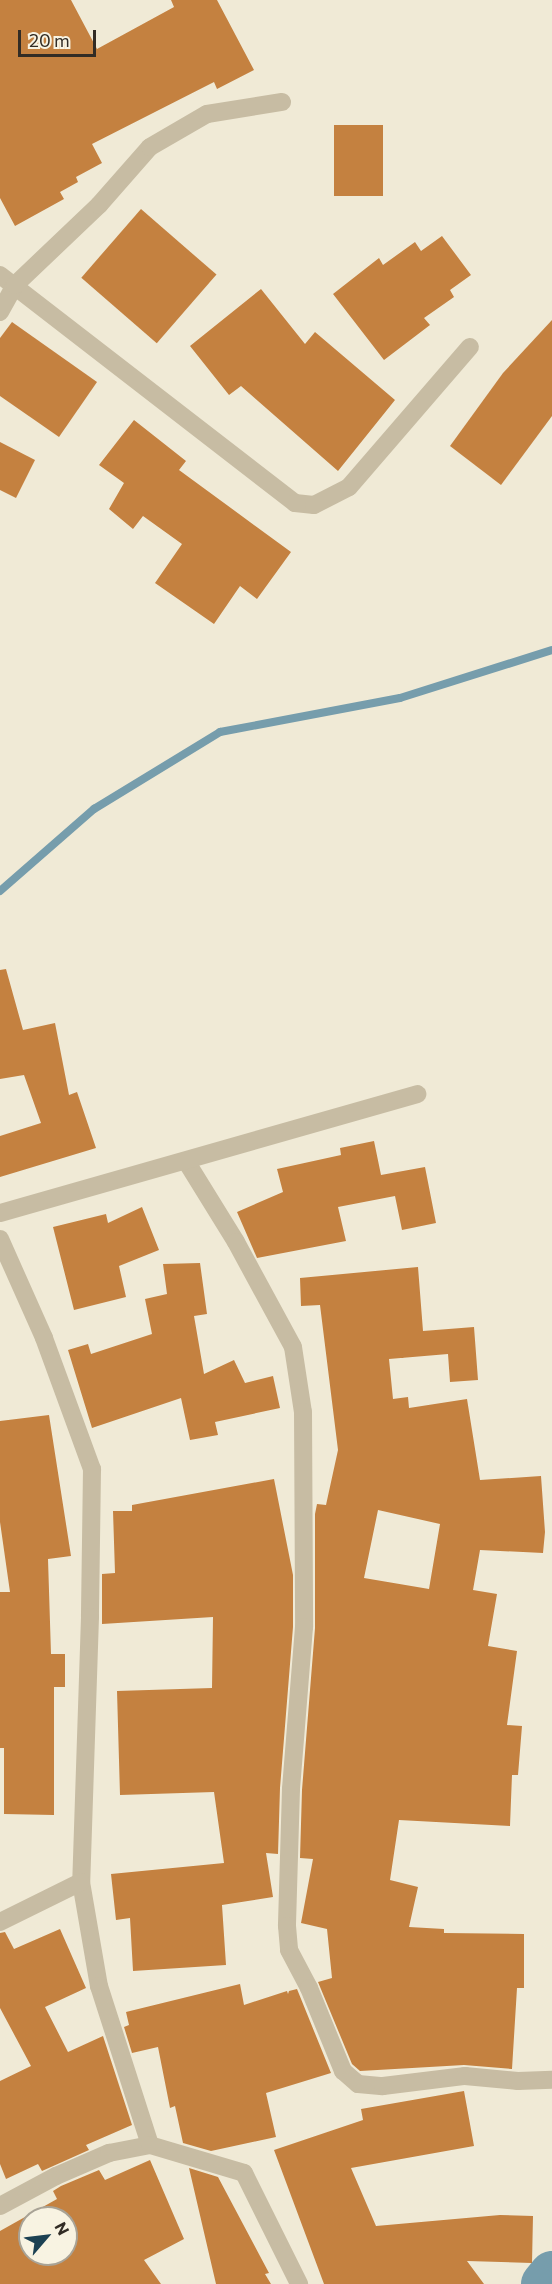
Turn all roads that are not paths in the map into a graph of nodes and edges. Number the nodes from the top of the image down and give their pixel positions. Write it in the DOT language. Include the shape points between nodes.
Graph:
graph roads {
  1 [pos="282,102"];
  2 [pos="8,280"];
  3 [pos="0,312"];
  4 [pos="471,346"];
  5 [pos="417,1094"];
  6 [pos="186,1161"];
  7 [pos="0,1213"];
  8 [pos="0,1239"];
  9 [pos="81,1882"];
  10 [pos="0,1922"];
  11 [pos="552,2080"];
  12 [pos="150,2145"];
  13 [pos="0,2206"];
  14 [pos="299,2284"];
  1 -- 2 [label="street" via="207,114 150,147 99,205"];
  2 -- 3 [label="street"];
  2 -- 4 [label="street" via="295,504 314,505 349,487"];
  5 -- 6 [label="street"];
  6 -- 7 [label="street"];
  6 -- 11 [label="street" via="293,1347 303,1412 304,1627 291,1789 289,1950 343,2071 358,2084 383,2086 465,2076"];
  8 -- 9 [label="street" via="44,1338 92,1468"];
  9 -- 10 [label="street"];
  9 -- 12 [label="street" via="99,1986"];
  12 -- 13 [label="street" via="109,2153"];
  12 -- 14 [label="street" via="244,2173"];
}
